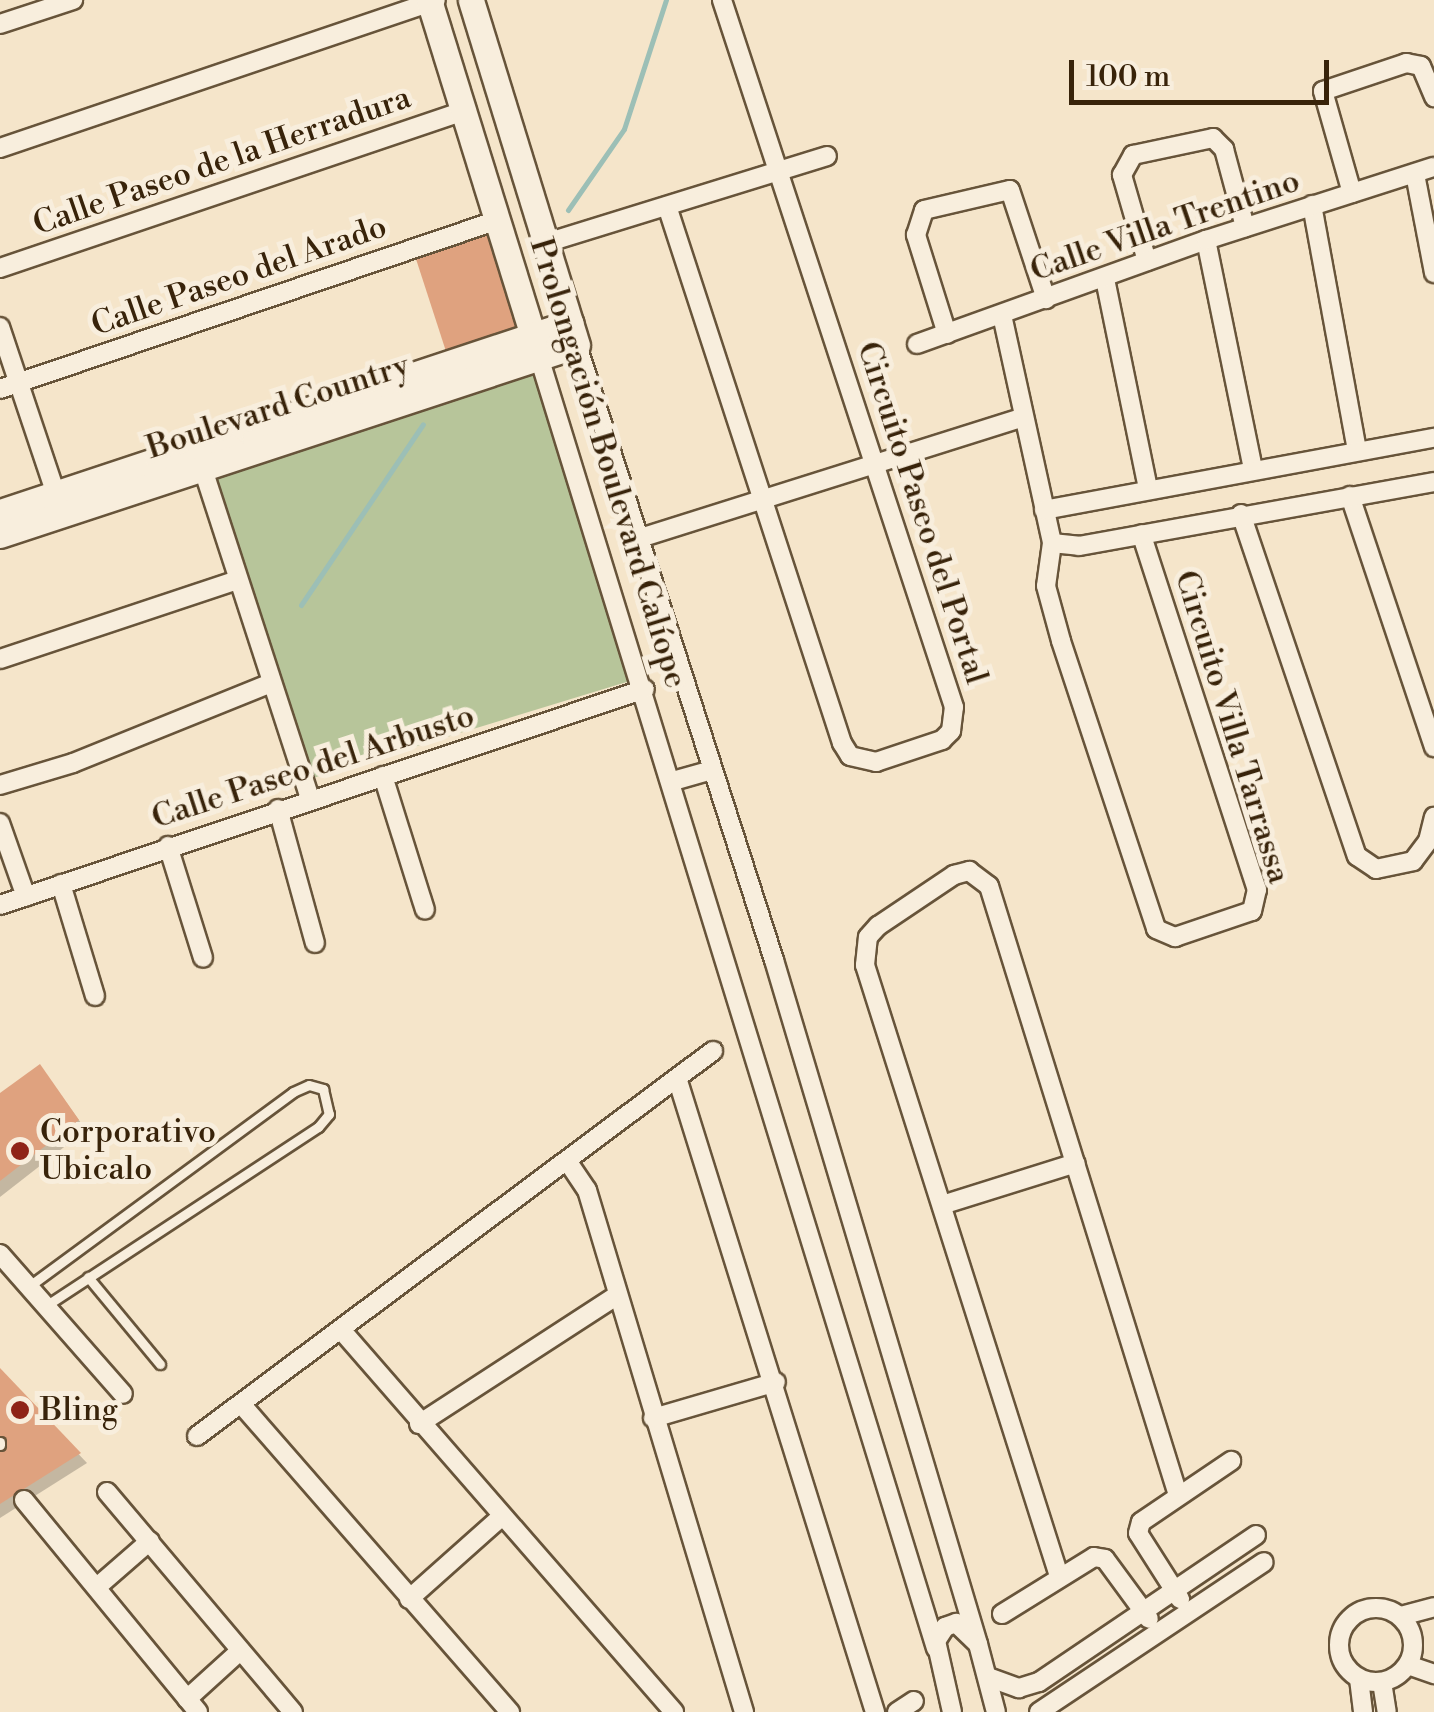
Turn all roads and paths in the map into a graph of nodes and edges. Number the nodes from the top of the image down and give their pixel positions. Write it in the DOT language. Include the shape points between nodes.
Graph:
graph roads {
  1 [pos="72,0"];
  2 [pos="471,0"];
  3 [pos="722,0"];
  4 [pos="432,1"];
  5 [pos="45,4"];
  6 [pos="0,24"];
  7 [pos="1434,97"];
  8 [pos="464,111"];
  9 [pos="0,148"];
  10 [pos="827,156"];
  11 [pos="1434,167"];
  12 [pos="778,171"];
  13 [pos="1414,174"];
  14 [pos="1352,193"];
  15 [pos="1312,205"];
  16 [pos="667,206"];
  17 [pos="498,220"];
  18 [pos="1246,227"];
  19 [pos="1206,240"];
  20 [pos="546,243"];
  21 [pos="1147,261"];
  22 [pos="0,268"];
  23 [pos="1434,272"];
  24 [pos="1104,279"];
  25 [pos="1046,299"];
  26 [pos="1002,315"];
  27 [pos="0,327"];
  28 [pos="574,334"];
  29 [pos="947,334"];
  30 [pos="917,344"];
  31 [pos="536,346"];
  32 [pos="19,382"];
  33 [pos="0,389"];
  34 [pos="1023,417"];
  35 [pos="1434,438"];
  36 [pos="1356,450"];
  37 [pos="874,465"];
  38 [pos="202,466"];
  39 [pos="1253,468"];
  40 [pos="1434,482"];
  41 [pos="1148,488"];
  42 [pos="1350,496"];
  43 [pos="764,500"];
  44 [pos="59,503"];
  45 [pos="1044,510"];
  46 [pos="0,512"];
  47 [pos="1241,514"];
  48 [pos="1141,534"];
  49 [pos="0,536"];
  50 [pos="638,539"];
  51 [pos="1052,544"];
  52 [pos="237,580"];
  53 [pos="0,659"];
  54 [pos="271,683"];
  55 [pos="645,689"];
  56 [pos="1434,747"];
  57 [pos="712,770"];
  58 [pos="383,776"];
  59 [pos="673,782"];
  60 [pos="0,785"];
  61 [pos="310,799"];
  62 [pos="278,810"];
  63 [pos="1434,817"];
  64 [pos="0,823"];
  65 [pos="168,846"];
  66 [pos="61,884"];
  67 [pos="26,897"];
  68 [pos="0,905"];
  69 [pos="426,910"];
  70 [pos="315,942"];
  71 [pos="203,958"];
  72 [pos="95,996"];
  73 [pos="713,1052"];
  74 [pos="678,1080"];
  75 [pos="570,1164"];
  76 [pos="1076,1164"];
  77 [pos="942,1205"];
  78 [pos="0,1254"];
  79 [pos="88,1277"];
  80 [pos="28,1287"];
  81 [pos="618,1294"];
  82 [pos="45,1306"];
  83 [pos="343,1332"];
  84 [pos="160,1364"];
  85 [pos="776,1382"];
  86 [pos="123,1394"];
  87 [pos="242,1404"];
  88 [pos="653,1418"];
  89 [pos="419,1424"];
  90 [pos="198,1436"];
  91 [pos="1231,1461"];
  92 [pos="107,1492"];
  93 [pos="1177,1492"];
  94 [pos="24,1500"];
  95 [pos="501,1517"];
  96 [pos="1256,1535"];
  97 [pos="150,1541"];
  98 [pos="1264,1562"];
  99 [pos="1059,1576"];
  100 [pos="97,1587"];
  101 [pos="1175,1591"];
  102 [pos="410,1599"];
  103 [pos="1434,1606"];
  104 [pos="1144,1612"];
  105 [pos="1188,1612"];
  106 [pos="1002,1614"];
  107 [pos="1401,1616"];
  108 [pos="1157,1632"];
  109 [pos="978,1644"];
  110 [pos="936,1648"];
  111 [pos="240,1651"];
  112 [pos="1408,1666"];
  113 [pos="1434,1674"];
  114 [pos="988,1677"];
  115 [pos="1359,1679"];
  116 [pos="1382,1682"];
  117 [pos="914,1702"];
  118 [pos="193,1706"];
  119 [pos="293,1712"];
  120 [pos="510,1712"];
  121 [pos="674,1712"];
  122 [pos="744,1712"];
  123 [pos="875,1712"];
  124 [pos="897,1712"];
  125 [pos="952,1712"];
  126 [pos="996,1712"];
  127 [pos="1038,1712"];
  128 [pos="1363,1712"];
  129 [pos="1387,1712"];
  1 -- 5 [label="street"];
  2 -- 20 [label="street, Prolongación Boulevard Calíope"];
  3 -- 12 [label="street, Circuito Paseo del Portal"];
  4 -- 8 [label="street, Prolongación Boulevard Calíope"];
  4 -- 9 [label="street"];
  5 -- 6 [label="street"];
  7 -- 14 [label="street" via="1421,66 1406,63 1324,91"];
  8 -- 17 [label="street, Prolongación Boulevard Calíope"];
  8 -- 22 [label="street, Calle Paseo de la Herradura"];
  10 -- 12 [label="street"];
  11 -- 13 [label="street, Calle Villa Trentino"];
  12 -- 16 [label="street"];
  12 -- 37 [label="street, Circuito Paseo del Portal"];
  13 -- 14 [label="street, Calle Villa Trentino"];
  13 -- 23 [label="street"];
  14 -- 15 [label="street, Calle Villa Trentino"];
  15 -- 18 [label="street, Calle Villa Trentino"];
  15 -- 36 [label="street"];
  16 -- 20 [label="street"];
  16 -- 43 [label="street, Circuito Paseo del Portal"];
  17 -- 31 [label="street, Prolongación Boulevard Calíope"];
  17 -- 32 [label="street, Calle Paseo del Arado"];
  18 -- 19 [label="street, Calle Villa Trentino"];
  18 -- 21 [label="street" via="1224,149 1213,138 1133,154 1122,175"];
  19 -- 21 [label="street, Calle Villa Trentino"];
  19 -- 39 [label="street"];
  20 -- 28 [label="street, Prolongación Boulevard Calíope"];
  21 -- 24 [label="street, Calle Villa Trentino"];
  24 -- 25 [label="street, Calle Villa Trentino"];
  24 -- 41 [label="street"];
  25 -- 26 [label="street, Calle Villa Trentino"];
  25 -- 29 [label="street" via="1010,190 924,210 916,235"];
  26 -- 29 [label="street, Calle Villa Trentino"];
  26 -- 34 [label="street"];
  27 -- 32 [label="street"];
  28 -- 31 [label="street, Boulevard Country"];
  28 -- 50 [label="street, Prolongación Boulevard Calíope"];
  29 -- 30 [label="street, Calle Villa Trentino"];
  31 -- 38 [label="street, Boulevard Country"];
  31 -- 44 [label="street, Boulevard Country"];
  31 -- 55 [label="street, Prolongación Boulevard Calíope"];
  32 -- 33 [label="street, Calle Paseo del Arado"];
  32 -- 44 [label="street"];
  34 -- 37 [label="street"];
  34 -- 45 [label="street"];
  35 -- 36 [label="street"];
  36 -- 39 [label="street"];
  37 -- 43 [label="street"];
  37 -- 43 [label="street, Circuito Paseo del Portal" via="955,720 942,740 876,762 850,756 842,743"];
  38 -- 44 [label="street, Boulevard Country"];
  38 -- 52 [label="street"];
  39 -- 41 [label="street"];
  40 -- 42 [label="street"];
  41 -- 45 [label="street"];
  42 -- 47 [label="street"];
  42 -- 56 [label="street"];
  43 -- 50 [label="street"];
  44 -- 46 [label="street, Boulevard Country"];
  44 -- 49 [label="street, Boulevard Country"];
  45 -- 51 [label="street"];
  47 -- 48 [label="street"];
  47 -- 63 [label="street" via="1357,856 1376,869 1413,860 1428,842"];
  48 -- 51 [label="street" via="1079,546"];
  48 -- 51 [label="street, Circuito Villa Tarrassa" via="1257,890 1252,911 1175,938 1156,929 1061,641 1046,586"];
  50 -- 57 [label="street, Prolongación Boulevard Calíope"];
  52 -- 53 [label="street"];
  52 -- 54 [label="street"];
  54 -- 60 [label="street" via="73,763"];
  54 -- 61 [label="street"];
  55 -- 58 [label="street, Calle Paseo del Arbusto"];
  55 -- 59 [label="street, Prolongación Boulevard Calíope"];
  57 -- 59 [label="street"];
  57 -- 109 [label="street, Prolongación Boulevard Calíope"];
  58 -- 61 [label="street, Calle Paseo del Arbusto"];
  58 -- 69 [label="street"];
  59 -- 110 [label="street, Prolongación Boulevard Calíope"];
  61 -- 62 [label="street, Calle Paseo del Arbusto"];
  62 -- 65 [label="street, Calle Paseo del Arbusto"];
  62 -- 70 [label="street"];
  64 -- 67 [label="street"];
  65 -- 66 [label="street, Calle Paseo del Arbusto"];
  65 -- 71 [label="street"];
  66 -- 67 [label="street, Calle Paseo del Arbusto"];
  66 -- 72 [label="street"];
  67 -- 68 [label="street, Calle Paseo del Arbusto"];
  73 -- 74 [label="street"];
  74 -- 75 [label="street"];
  74 -- 85 [label="street"];
  75 -- 81 [label="street" via="587,1190"];
  75 -- 83 [label="street"];
  76 -- 77 [label="street"];
  76 -- 77 [label="street" via="990,886 969,872 954,875 878,926 864,949"];
  76 -- 93 [label="street"];
  77 -- 99 [label="street"];
  78 -- 80 [label="street"];
  79 -- 80 [label="lane" via="318,1127 329,1114 322,1089 293,1092"];
  79 -- 82 [label="lane"];
  79 -- 84 [label="lane"];
  80 -- 82 [label="street"];
  81 -- 88 [label="street"];
  81 -- 89 [label="street"];
  82 -- 86 [label="street"];
  83 -- 87 [label="street"];
  83 -- 89 [label="street"];
  85 -- 88 [label="street"];
  85 -- 123 [label="street"];
  87 -- 90 [label="street"];
  87 -- 102 [label="street"];
  88 -- 122 [label="street"];
  89 -- 95 [label="street"];
  91 -- 93 [label="street"];
  92 -- 97 [label="street"];
  93 -- 101 [label="street" via="1141,1522 1138,1533"];
  94 -- 100 [label="street"];
  95 -- 102 [label="street"];
  95 -- 121 [label="street"];
  96 -- 101 [label="street"];
  97 -- 100 [label="street"];
  97 -- 111 [label="street"];
  98 -- 105 [label="street"];
  99 -- 104 [label="street" via="1085,1560 1105,1559"];
  99 -- 106 [label="street"];
  100 -- 118 [label="street"];
  101 -- 104 [label="street"];
  101 -- 105 [label="street"];
  102 -- 120 [label="street"];
  103 -- 107 [label="street"];
  104 -- 108 [label="street"];
  104 -- 114 [label="street" via="1039,1682 1020,1688"];
  105 -- 108 [label="street"];
  107 -- 112 [label="street" via="1414,1648"];
  107 -- 115 [label="street" via="1366,1608 1340,1632 1338,1650"];
  108 -- 127 [label="street"];
  109 -- 110 [label="street" via="956,1624 940,1632"];
  109 -- 114 [label="street, Prolongación Boulevard Calíope"];
  110 -- 125 [label="street, Prolongación Boulevard Calíope"];
  111 -- 118 [label="street"];
  111 -- 119 [label="street"];
  112 -- 113 [label="street"];
  112 -- 116 [label="street"];
  114 -- 126 [label="street, Prolongación Boulevard Calíope"];
  115 -- 116 [label="street"];
  115 -- 128 [label="street"];
  116 -- 129 [label="street"];
  117 -- 124 [label="street"];
}
